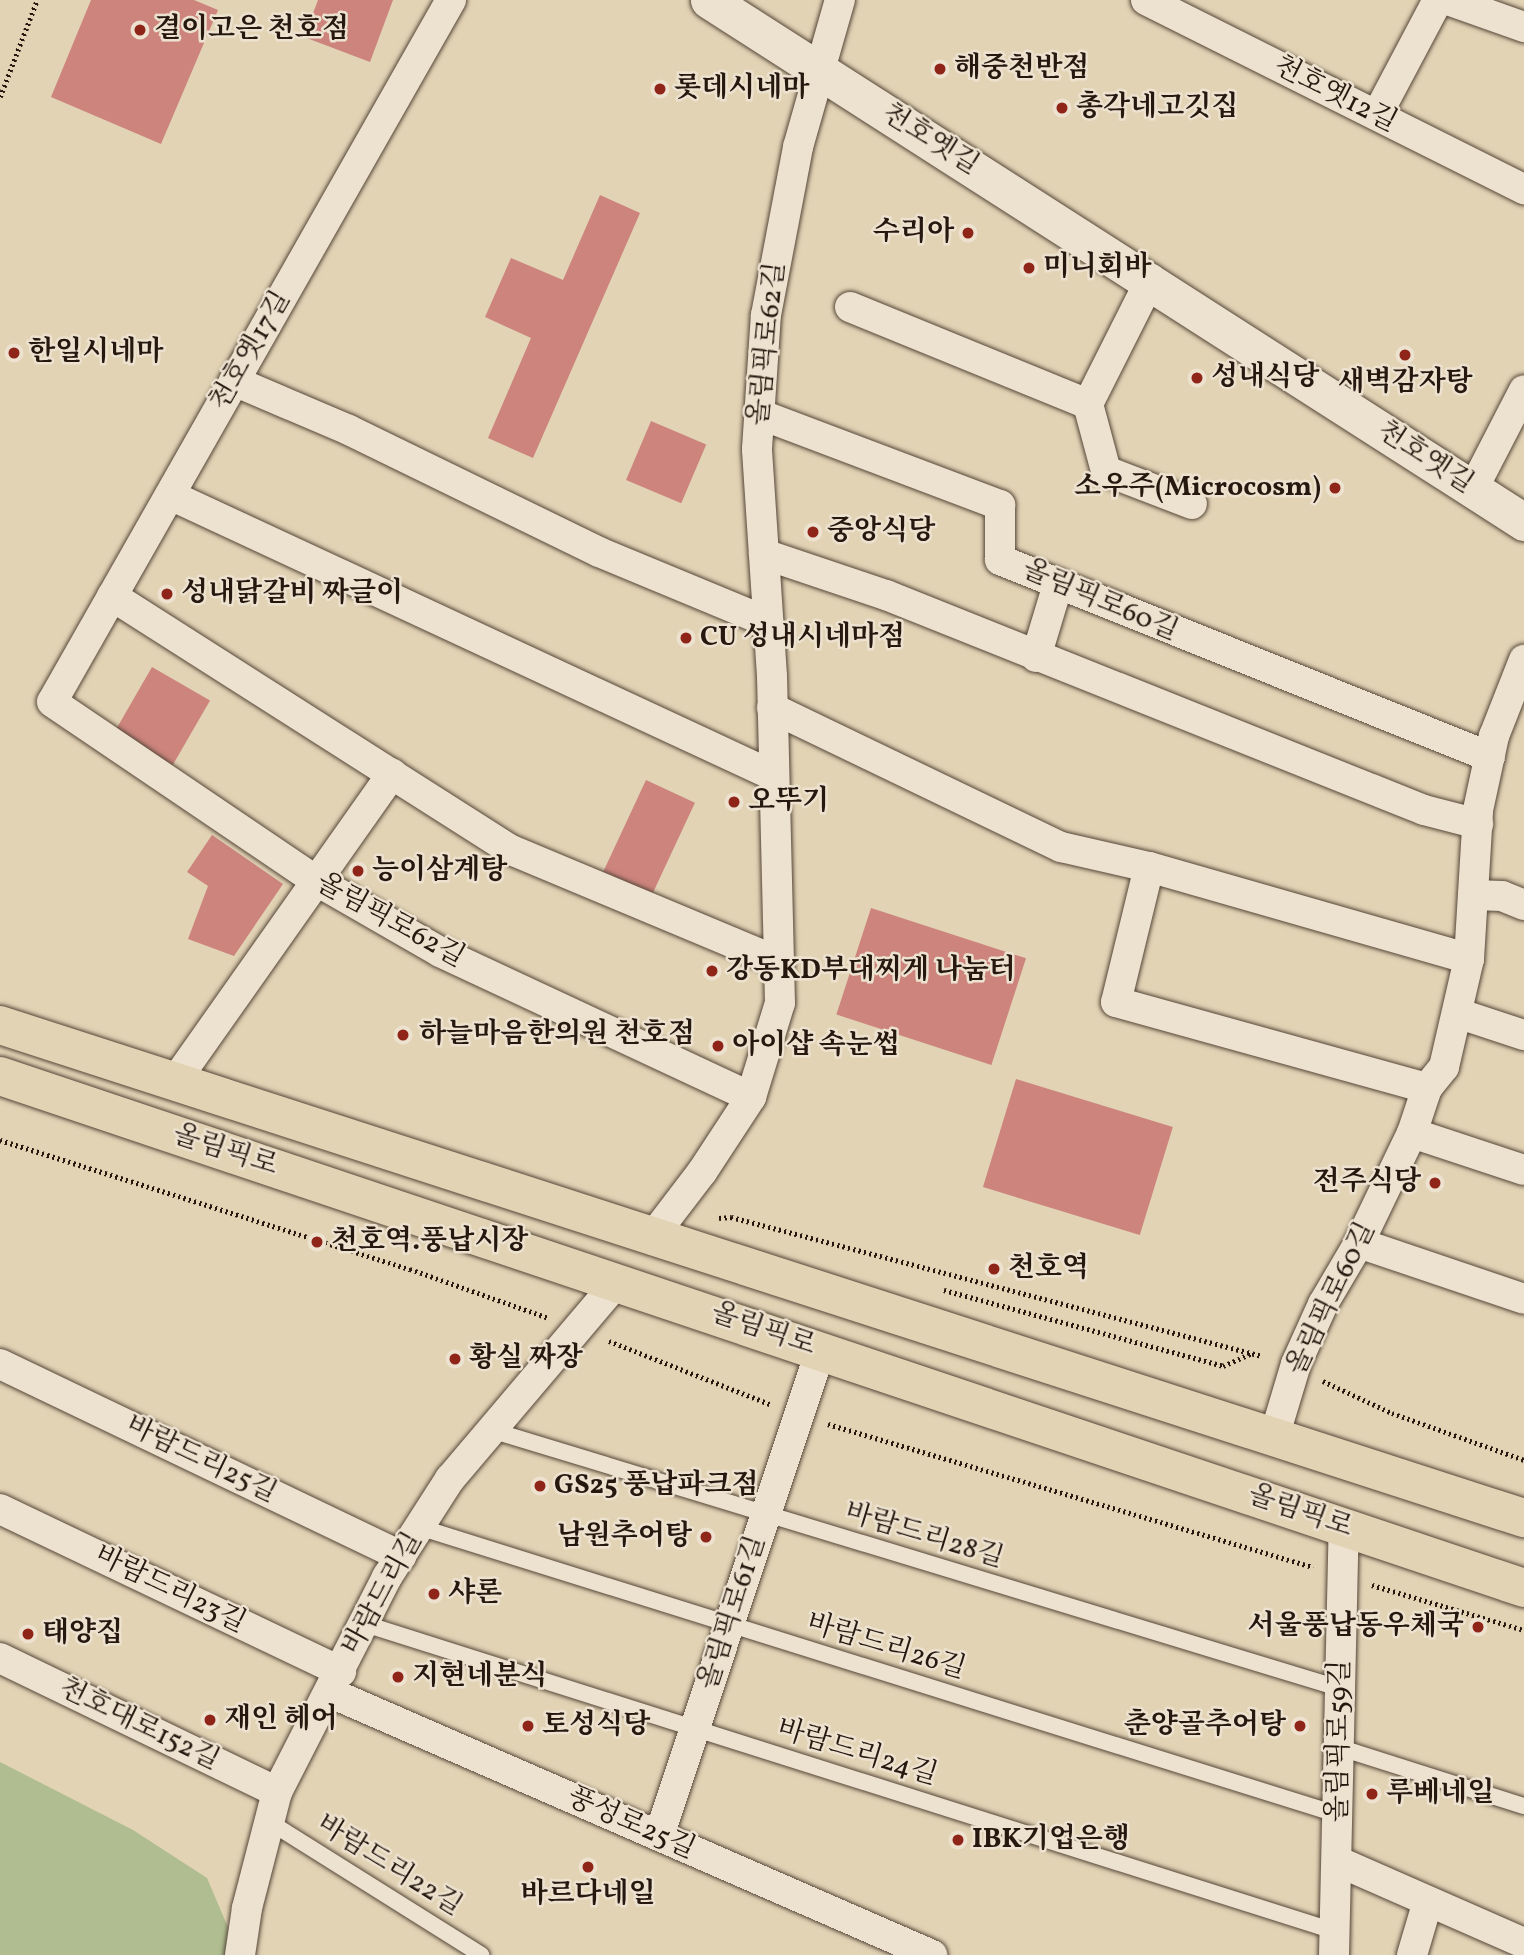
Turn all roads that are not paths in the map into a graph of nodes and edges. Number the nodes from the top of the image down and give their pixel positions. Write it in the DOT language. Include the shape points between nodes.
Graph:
graph roads {
  1 [pos="451,0"];
  2 [pos="709,0"];
  3 [pos="840,0"];
  4 [pos="1146,0"];
  5 [pos="1438,0"];
  6 [pos="1448,0"];
  7 [pos="1524,27"];
  8 [pos="821,71"];
  9 [pos="1377,116"];
  10 [pos="1524,189"];
  11 [pos="1151,279"];
  12 [pos="850,307"];
  13 [pos="234,381"];
  14 [pos="1524,390"];
  15 [pos="1088,404"];
  16 [pos="759,414"];
  17 [pos="1473,489"];
  18 [pos="170,495"];
  19 [pos="1192,504"];
  20 [pos="1524,522"];
  21 [pos="764,554"];
  22 [pos="1058,584"];
  23 [pos="112,596"];
  24 [pos="768,622"];
  25 [pos="1036,657"];
  26 [pos="1524,660"];
  27 [pos="52,702"];
  28 [pos="772,708"];
  29 [pos="1490,757"];
  30 [pos="392,774"];
  31 [pos="772,775"];
  32 [pos="1478,824"];
  33 [pos="1149,867"];
  34 [pos="315,880"];
  35 [pos="1473,895"];
  36 [pos="1524,905"];
  37 [pos="1469,959"];
  38 [pos="779,962"];
  39 [pos="1457,1013"];
  40 [pos="0,1025"];
  41 [pos="1524,1035"];
  42 [pos="0,1076"];
  43 [pos="176,1080"];
  44 [pos="1427,1088"];
  45 [pos="751,1097"];
  46 [pos="1412,1133"];
  47 [pos="1524,1170"];
  48 [pos="653,1236"];
  49 [pos="1359,1243"];
  50 [pos="618,1281"];
  51 [pos="1524,1299"];
  52 [pos="821,1349"];
  53 [pos="0,1364"];
  54 [pos="492,1430"];
  55 [pos="1275,1434"];
  56 [pos="0,1509"];
  57 [pos="765,1516"];
  58 [pos="1524,1518"];
  59 [pos="419,1527"];
  60 [pos="1344,1527"];
  61 [pos="401,1556"];
  62 [pos="1524,1588"];
  63 [pos="365,1624"];
  64 [pos="728,1626"];
  65 [pos="0,1658"];
  66 [pos="336,1683"];
  67 [pos="1342,1689"];
  68 [pos="694,1729"];
  69 [pos="1341,1748"];
  70 [pos="277,1792"];
  71 [pos="1524,1806"];
  72 [pos="1339,1815"];
  73 [pos="268,1821"];
  74 [pos="659,1836"];
  75 [pos="1337,1861"];
  76 [pos="1428,1901"];
  77 [pos="1334,1943"];
  78 [pos="1524,1943"];
  79 [pos="240,1955"];
  80 [pos="482,1955"];
  81 [pos="932,1955"];
  82 [pos="1412,1955"];
  1 -- 13 [label="street, 천호옛17길"];
  2 -- 8 [label="street, 천호옛길"];
  3 -- 8 [label="street, 올림픽로62길"];
  4 -- 9 [label="street, 천호옛12길"];
  5 -- 9 [label="street"];
  6 -- 7 [label="street"];
  8 -- 11 [label="street, 천호옛길"];
  8 -- 16 [label="street, 올림픽로62길" via="798,147 766,315"];
  9 -- 10 [label="street, 천호옛12길"];
  11 -- 15 [label="street"];
  11 -- 17 [label="street, 천호옛길"];
  12 -- 15 [label="street"];
  13 -- 18 [label="street, 천호옛17길"];
  13 -- 24 [label="street" via="349,430 599,552"];
  14 -- 17 [label="street"];
  15 -- 19 [label="street" via="1106,471"];
  16 -- 21 [label="street, 올림픽로62길"];
  16 -- 22 [label="street, 올림픽로60길" via="1000,505 1000,560"];
  17 -- 20 [label="street, 천호옛길"];
  18 -- 23 [label="street, 천호옛17길"];
  18 -- 31 [label="street"];
  21 -- 24 [label="street, 올림픽로62길"];
  21 -- 25 [label="street" via="886,595"];
  22 -- 25 [label="street"];
  22 -- 29 [label="street, 올림픽로60길"];
  23 -- 27 [label="street, 천호옛17길"];
  23 -- 30 [label="street"];
  24 -- 28 [label="street, 올림픽로62길"];
  25 -- 32 [label="street" via="1423,810"];
  26 -- 29 [label="street, 올림픽로60길"];
  27 -- 34 [label="street, 올림픽로62길"];
  28 -- 31 [label="street, 올림픽로62길"];
  28 -- 33 [label="street" via="1061,847"];
  29 -- 32 [label="street, 올림픽로60길"];
  30 -- 34 [label="street, 올림픽로"];
  30 -- 38 [label="street" via="511,850"];
  31 -- 38 [label="street, 올림픽로62길"];
  32 -- 35 [label="street, 올림픽로60길"];
  33 -- 37 [label="street"];
  33 -- 44 [label="street" via="1116,1002"];
  34 -- 43 [label="street, 올림픽로"];
  34 -- 45 [label="street, 올림픽로62길" via="440,952"];
  35 -- 36 [label="street" via="1503,896"];
  35 -- 37 [label="street, 올림픽로60길"];
  37 -- 39 [label="street, 올림픽로60길"];
  38 -- 45 [label="street, 올림픽로62길" via="780,1003"];
  39 -- 41 [label="street"];
  39 -- 44 [label="street, 올림픽로60길" via="1444,1067"];
  40 -- 43 [label="main road, 올림픽로"];
  42 -- 50 [label="main road, 올림픽로"];
  43 -- 48 [label="main road, 올림픽로"];
  44 -- 46 [label="street, 올림픽로60길"];
  45 -- 48 [label="street, 올림픽로62길"];
  46 -- 47 [label="street"];
  46 -- 49 [label="street, 올림픽로60길"];
  48 -- 55 [label="main road, 올림픽로"];
  49 -- 51 [label="street"];
  49 -- 55 [label="street, 올림픽로60길" via="1301,1352"];
  50 -- 52 [label="main road, 올림픽로"];
  50 -- 54 [label="street, 바람드리길"];
  52 -- 57 [label="street, 올림픽로61길"];
  52 -- 60 [label="main road, 올림픽로"];
  53 -- 61 [label="street, 바람드리25길"];
  54 -- 57 [label="lane, 바람드리28길"];
  54 -- 59 [label="street, 바람드리길" via="450,1479"];
  55 -- 58 [label="main road, 올림픽로"];
  56 -- 66 [label="street, 바람드리23길"];
  57 -- 64 [label="street, 올림픽로61길"];
  57 -- 67 [label="lane, 바람드리28길"];
  59 -- 61 [label="street, 바람드리길"];
  59 -- 64 [label="lane, 바람드리26길"];
  60 -- 62 [label="main road, 올림픽로"];
  60 -- 67 [label="street, 올림픽로59길"];
  61 -- 63 [label="street, 바람드리길"];
  63 -- 66 [label="street, 바람드리길"];
  63 -- 68 [label="lane, 바람드리24길"];
  64 -- 68 [label="street, 올림픽로61길"];
  64 -- 72 [label="lane, 바람드리26길"];
  65 -- 70 [label="street, 천호대로152길"];
  66 -- 70 [label="street, 바람드리길"];
  66 -- 74 [label="street, 풍성로25길"];
  67 -- 69 [label="street, 올림픽로59길"];
  68 -- 74 [label="street, 올림픽로61길"];
  68 -- 77 [label="lane, 바람드리24길"];
  69 -- 71 [label="lane"];
  69 -- 72 [label="street, 올림픽로59길"];
  70 -- 73 [label="street, 바람드리길"];
  72 -- 75 [label="street, 올림픽로59길"];
  73 -- 79 [label="street, 바람드리길"];
  73 -- 80 [label="lane, 바람드리22길"];
  74 -- 81 [label="street, 풍성로25길"];
  75 -- 76 [label="street"];
  75 -- 77 [label="street, 올림픽로59길"];
  76 -- 78 [label="street"];
  76 -- 82 [label="street"];
}
